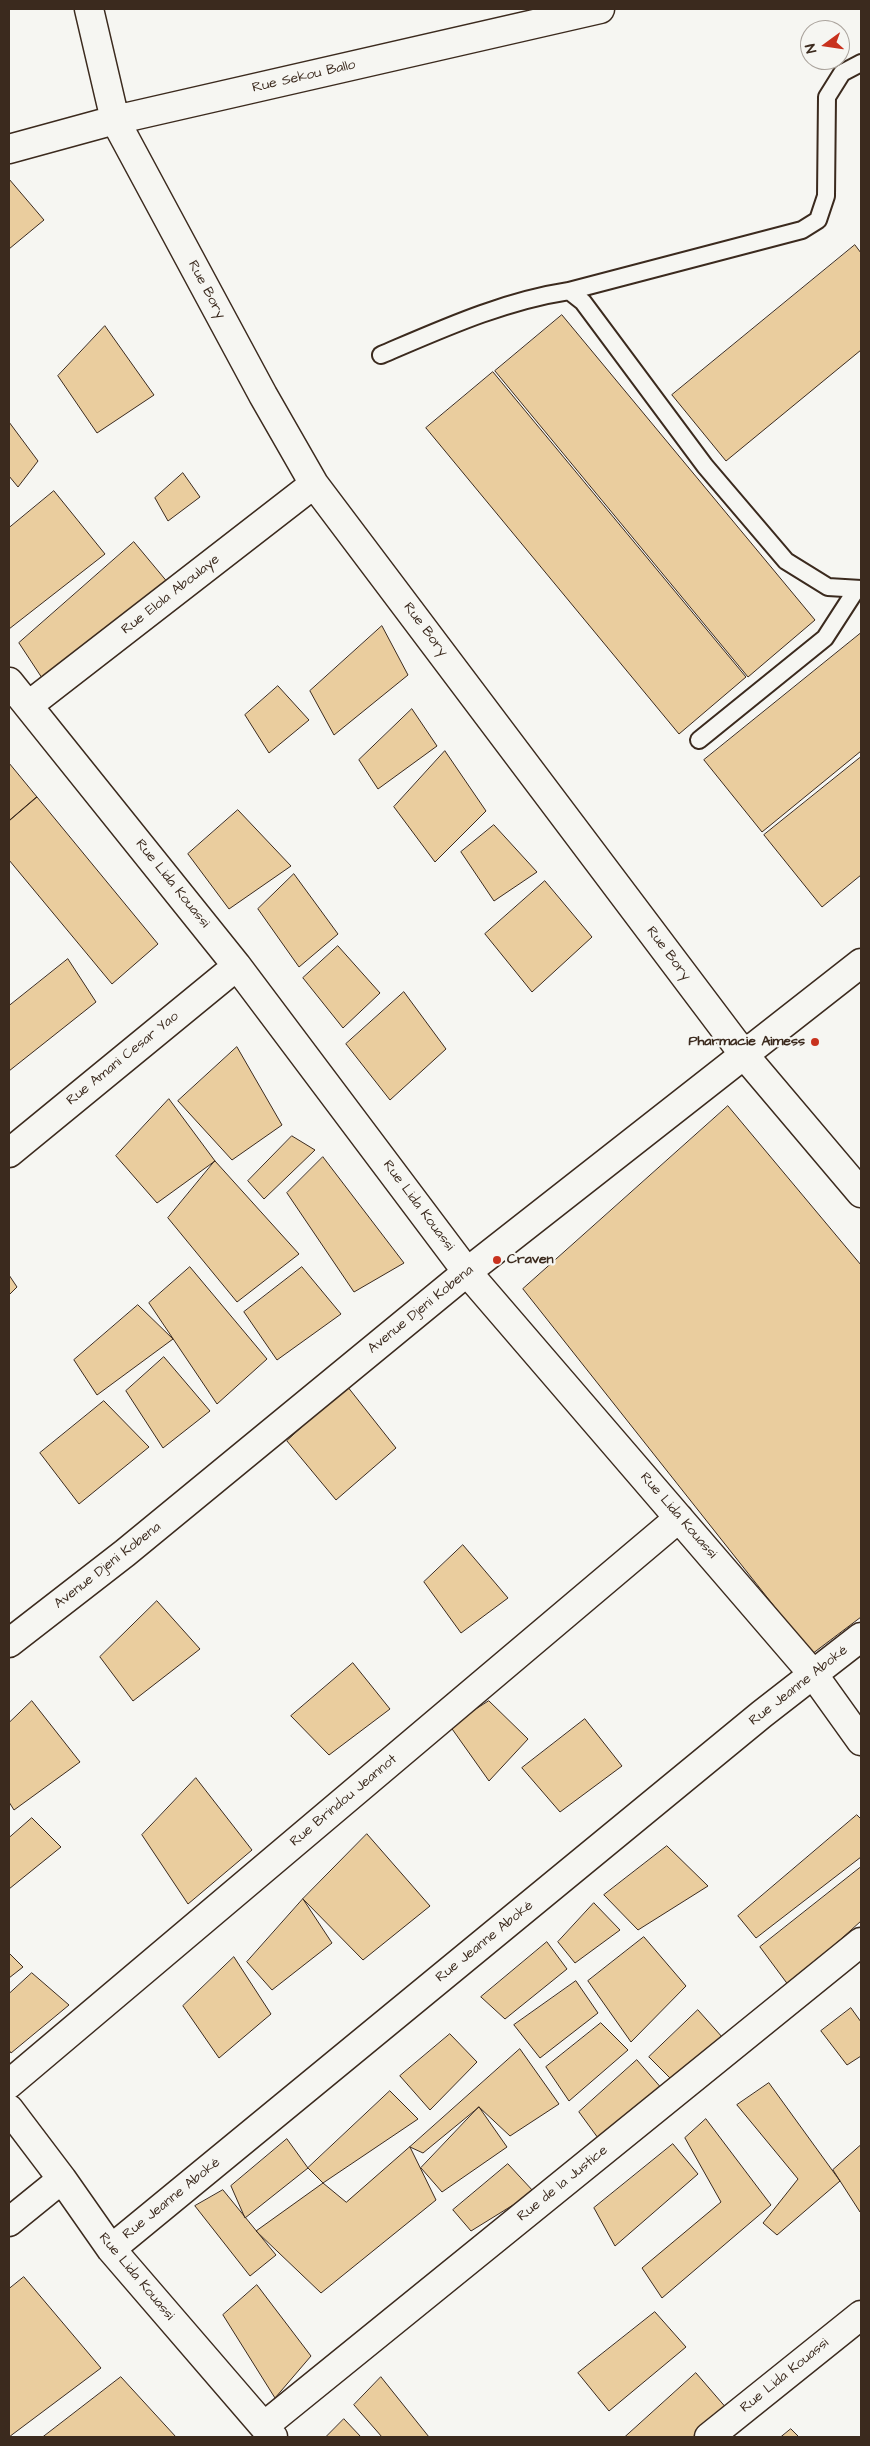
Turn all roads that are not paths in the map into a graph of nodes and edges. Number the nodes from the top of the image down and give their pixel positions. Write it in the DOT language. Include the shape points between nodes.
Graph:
graph roads {
  1 [pos="89,9"];
  2 [pos="600,9"];
  3 [pos="861,63"];
  4 [pos="115,120"];
  5 [pos="9,149"];
  6 [pos="569,291"];
  7 [pos="381,354"];
  8 [pos="314,484"];
  9 [pos="859,589"];
  10 [pos="9,682"];
  11 [pos="29,706"];
  12 [pos="699,740"];
  13 [pos="861,963"];
  14 [pos="238,966"];
  15 [pos="745,1056"];
  16 [pos="9,1153"];
  17 [pos="861,1193"];
  18 [pos="467,1272"];
  19 [pos="679,1518"];
  20 [pos="861,1637"];
  21 [pos="9,1643"];
  22 [pos="813,1674"];
  23 [pos="861,1741"];
  24 [pos="861,1942"];
  25 [pos="9,2084"];
  26 [pos="9,2109"];
  27 [pos="62,2179"];
  28 [pos="9,2222"];
  29 [pos="111,2249"];
  30 [pos="861,2315"];
  31 [pos="268,2432"];
  32 [pos="709,2437"];
  1 -- 4 [label="street, Rue Bory"];
  2 -- 4 [label="street, Rue Sekou Ballo"];
  3 -- 6 [label="lane" via="842,73 827,97 826,196 818,220 802,230"];
  4 -- 5 [label="street, Rue Sekou Ballo"];
  4 -- 8 [label="street, Rue Bory"];
  6 -- 7 [label="lane" via="459,321"];
  6 -- 9 [label="lane" via="583,302 705,466 786,561 828,587"];
  8 -- 11 [label="street, Rue Elola Aboulaye"];
  8 -- 15 [label="street, Rue Bory"];
  9 -- 12 [label="lane" via="825,638"];
  10 -- 11 [label="street, Rue Lida Kouassi"];
  11 -- 14 [label="street, Rue Lida Kouassi"];
  13 -- 15 [label="street, Avenue Djeni Kobena"];
  14 -- 16 [label="street, Rue Amani Cesar Yao"];
  14 -- 18 [label="street, Rue Lida Kouassi"];
  15 -- 17 [label="street, Rue Bory"];
  15 -- 18 [label="street, Avenue Djeni Kobena"];
  18 -- 19 [label="street, Rue Lida Kouassi"];
  18 -- 21 [label="street, Avenue Djeni Kobena" via="125,1554"];
  19 -- 22 [label="street, Rue Lida Kouassi"];
  19 -- 25 [label="street, Rue Brindou Jeannot"];
  20 -- 22 [label="street, Rue Jeanne Aboké"];
  22 -- 23 [label="street, Rue Lida Kouassi"];
  22 -- 29 [label="street, Rue Jeanne Aboké"];
  24 -- 31 [label="street, Rue de la Justice"];
  26 -- 27 [label="street, Rue Lida Kouassi"];
  27 -- 28 [label="street"];
  27 -- 29 [label="street, Rue Lida Kouassi"];
  29 -- 31 [label="street, Rue Lida Kouassi"];
  30 -- 32 [label="street, Rue Lida Kouassi"];
}
